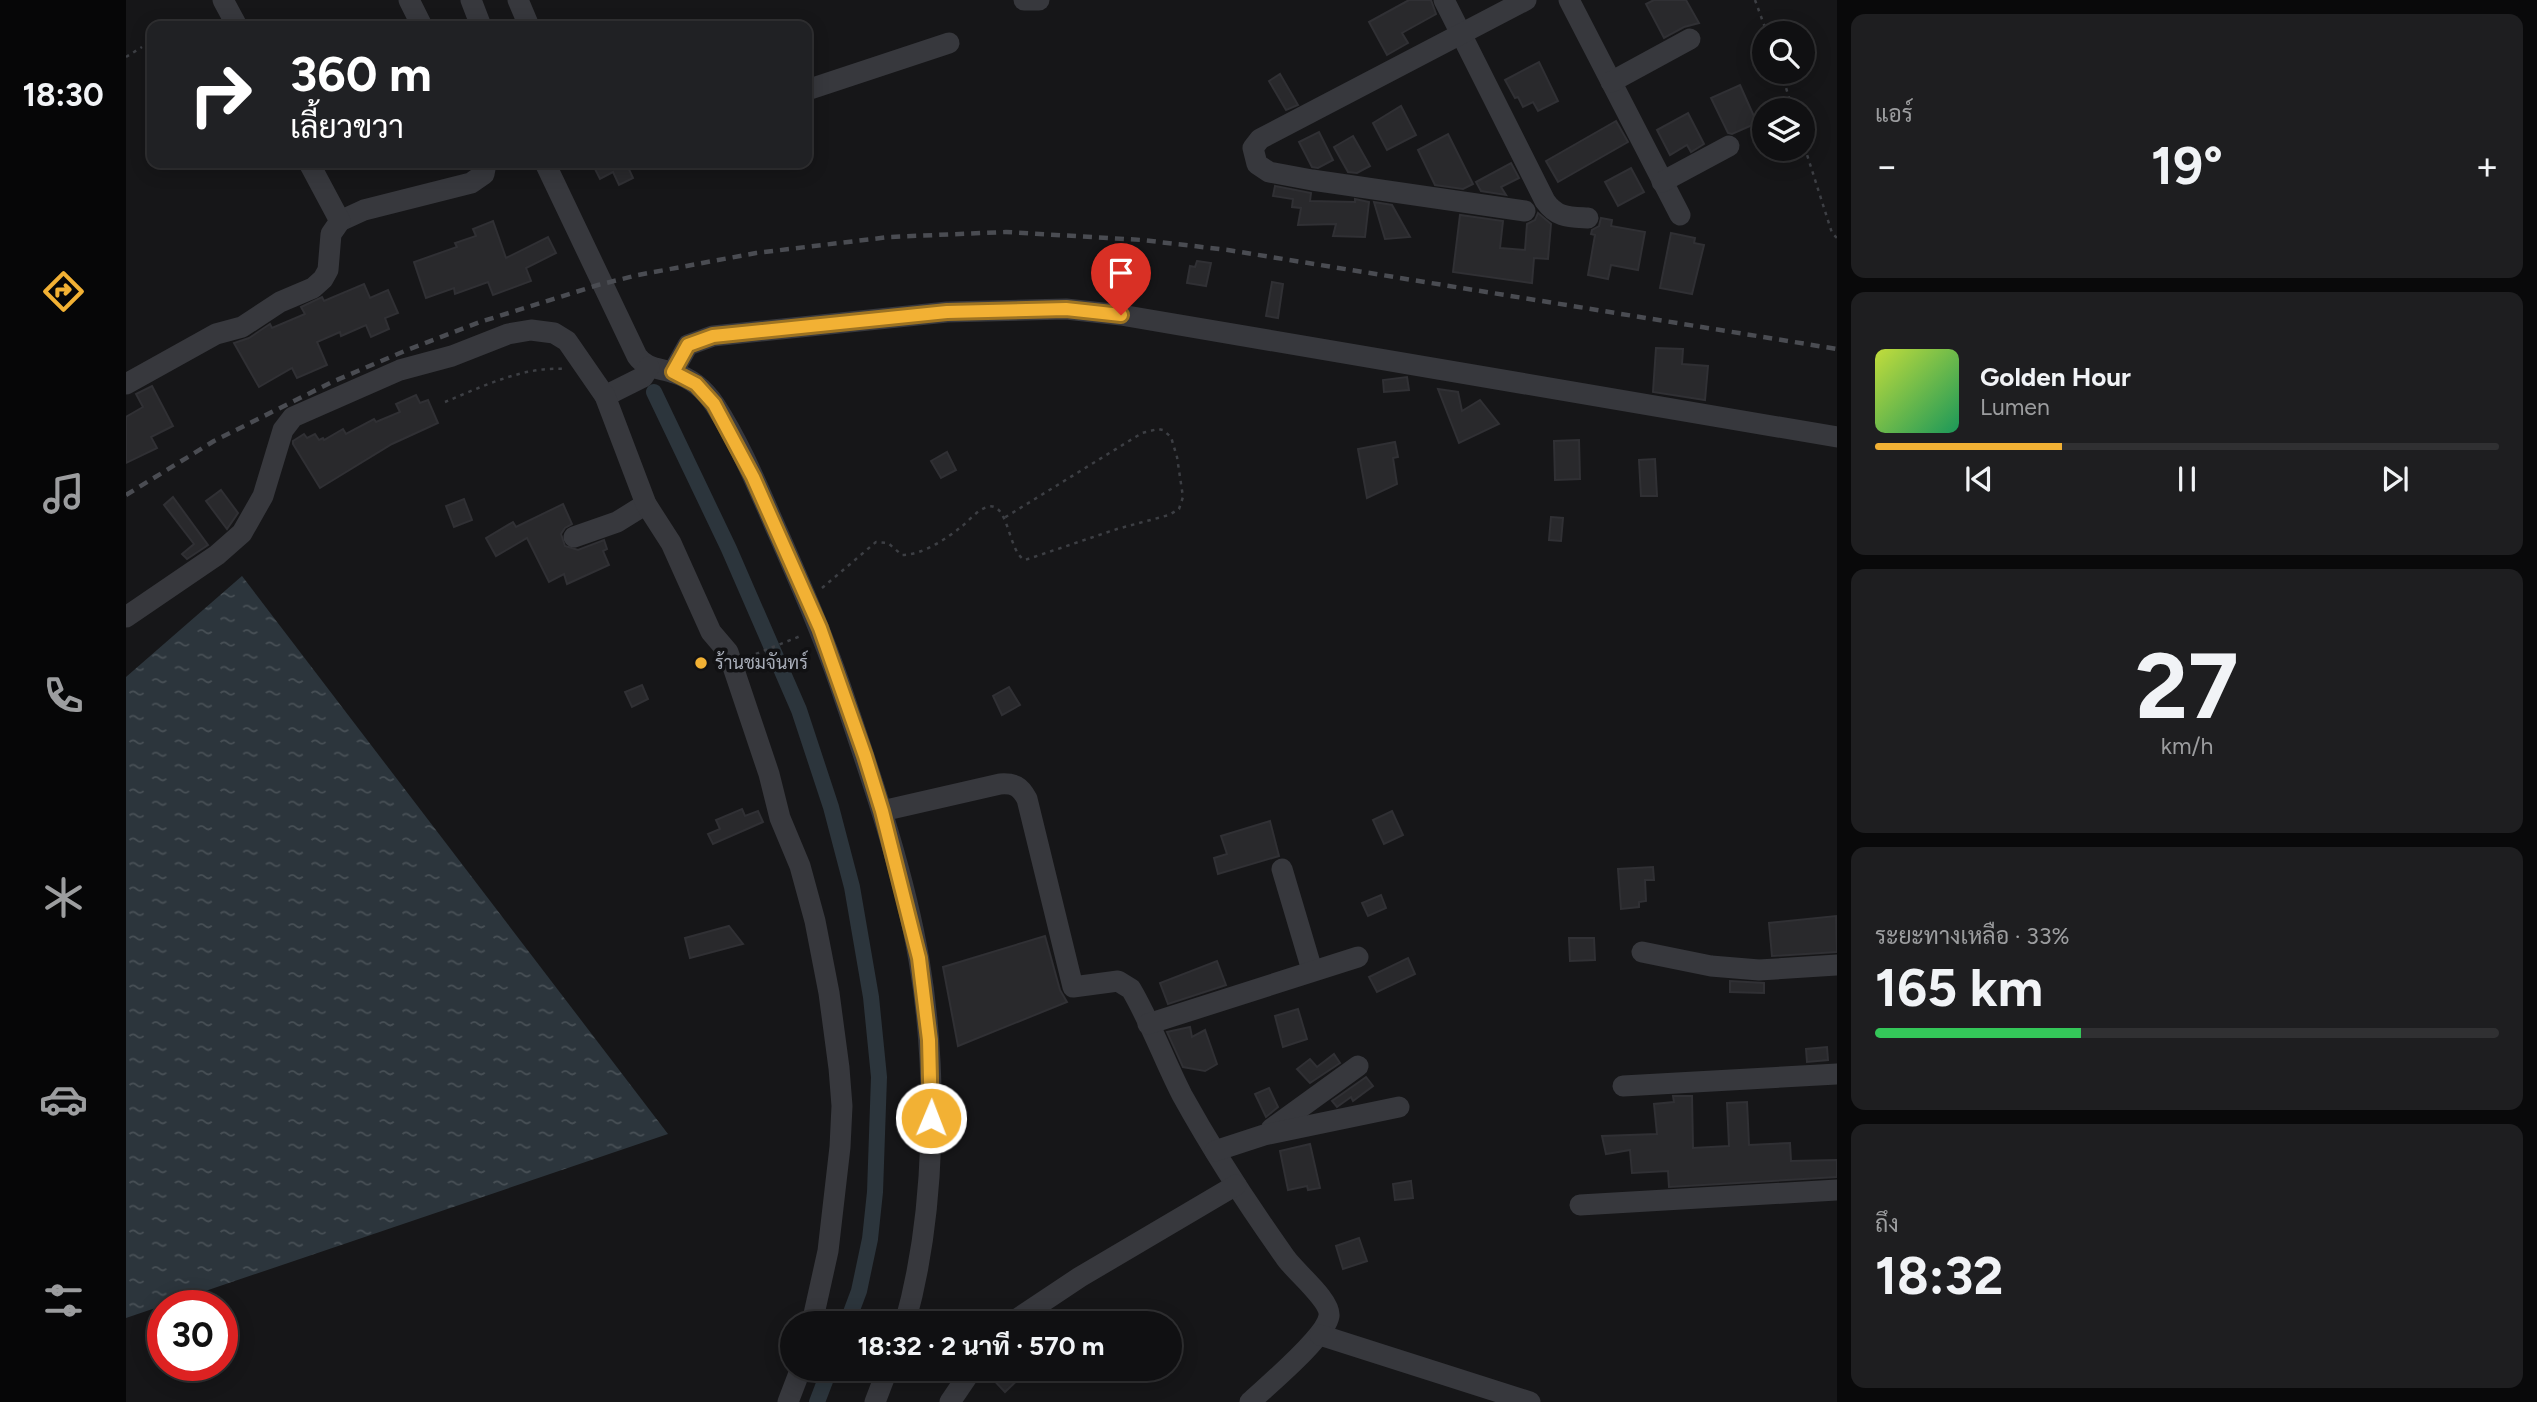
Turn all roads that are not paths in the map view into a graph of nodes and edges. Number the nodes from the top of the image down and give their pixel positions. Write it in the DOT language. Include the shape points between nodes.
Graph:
graph roads {
  1 [pos="223,0"];
  2 [pos="409,0"];
  3 [pos="471,0"];
  4 [pos="517,0"];
  5 [pos="1024,0"];
  6 [pos="1038,0"];
  7 [pos="1444,0"];
  8 [pos="1526,0"];
  9 [pos="1569,0"];
  10 [pos="234,21"];
  11 [pos="420,21"];
  12 [pos="479,21"];
  13 [pos="527,21"];
  14 [pos="1461,35"];
  15 [pos="1690,39"];
  16 [pos="949,43"];
  17 [pos="1611,82"];
  18 [pos="812,88"];
  19 [pos="1729,146"];
  20 [pos="312,168"];
  21 [pos="485,168"];
  22 [pos="547,168"];
  23 [pos="1662,183"];
  24 [pos="1525,211"];
  25 [pos="1679,215"];
  26 [pos="1588,218"];
  27 [pos="340,221"];
  28 [pos="649,367"];
  29 [pos="673,372"];
  30 [pos="126,384"];
  31 [pos="605,396"];
  32 [pos="1837,436"];
  33 [pos="646,504"];
  34 [pos="574,537"];
  35 [pos="126,617"];
  36 [pos="882,811"];
  37 [pos="1282,869"];
  38 [pos="1642,952"];
  39 [pos="1358,957"];
  40 [pos="1837,965"];
  41 [pos="1312,970"];
  42 [pos="1148,1024"];
  43 [pos="1358,1066"];
  44 [pos="1837,1074"];
  45 [pos="1623,1086"];
  46 [pos="1399,1107"];
  47 [pos="1264,1135"];
  48 [pos="1215,1151"];
  49 [pos="1236,1185"];
  50 [pos="1837,1190"];
  51 [pos="1580,1205"];
  52 [pos="814,1311"];
  53 [pos="908,1311"];
  54 [pos="1029,1311"];
  55 [pos="1320,1335"];
  56 [pos="796,1381"];
  57 [pos="883,1381"];
  58 [pos="964,1381"];
  59 [pos="788,1402"];
  60 [pos="875,1402"];
  61 [pos="950,1402"];
  62 [pos="1251,1402"];
  63 [pos="1530,1402"];
  1 -- 10 [label="street"];
  2 -- 11 [label="street"];
  3 -- 12 [label="street"];
  4 -- 13 [label="street"];
  5 -- 6 [label="street"];
  7 -- 14 [label="street"];
  8 -- 14 [label="street"];
  9 -- 17 [label="street"];
  14 -- 24 [label="street" via="1260,139 1253,148 1254,158 1272,173"];
  14 -- 26 [label="street" via="1547,204 1563,217"];
  15 -- 17 [label="street"];
  16 -- 18 [label="street"];
  17 -- 23 [label="street"];
  19 -- 23 [label="street"];
  20 -- 27 [label="street"];
  21 -- 27 [label="street" via="478,179 464,185 364,210"];
  22 -- 28 [label="street" via="633,349"];
  23 -- 25 [label="street"];
  27 -- 30 [label="street" via="331,234 328,270 313,288"];
  28 -- 29 [label="street"];
  28 -- 31 [label="street" via="643,377"];
  29 -- 32 [label="street" via="688,345 713,336 947,312 1066,309"];
  29 -- 36 [label="street" via="696,384 714,404 753,477 820,628"];
  31 -- 33 [label="street"];
  31 -- 35 [label="street" via="561,336 531,330 400,370 293,417 283,430 256,514 242,533"];
  33 -- 34 [label="street" via="611,524"];
  33 -- 52 [label="street" via="671,543 711,632 728,652 780,818 800,866 820,945 842,1106 832,1224"];
  36 -- 42 [label="street" via="1000,784 1016,785 1027,799 1073,987 1123,982 1134,993"];
  36 -- 53 [label="street" via="919,958 930,1051 923,1241"];
  37 -- 41 [label="street"];
  38 -- 40 [label="street" via="1759,970"];
  39 -- 41 [label="street"];
  41 -- 42 [label="street"];
  42 -- 48 [label="street"];
  43 -- 47 [label="street"];
  44 -- 45 [label="street"];
  46 -- 47 [label="street"];
  47 -- 48 [label="street"];
  48 -- 49 [label="street"];
  49 -- 54 [label="street"];
  49 -- 55 [label="street" via="1287,1261 1325,1304 1329,1316"];
  50 -- 51 [label="street"];
  55 -- 62 [label="street"];
  55 -- 63 [label="street"];
  56 -- 59 [label="street"];
  57 -- 60 [label="street"];
  58 -- 61 [label="street"];
}
